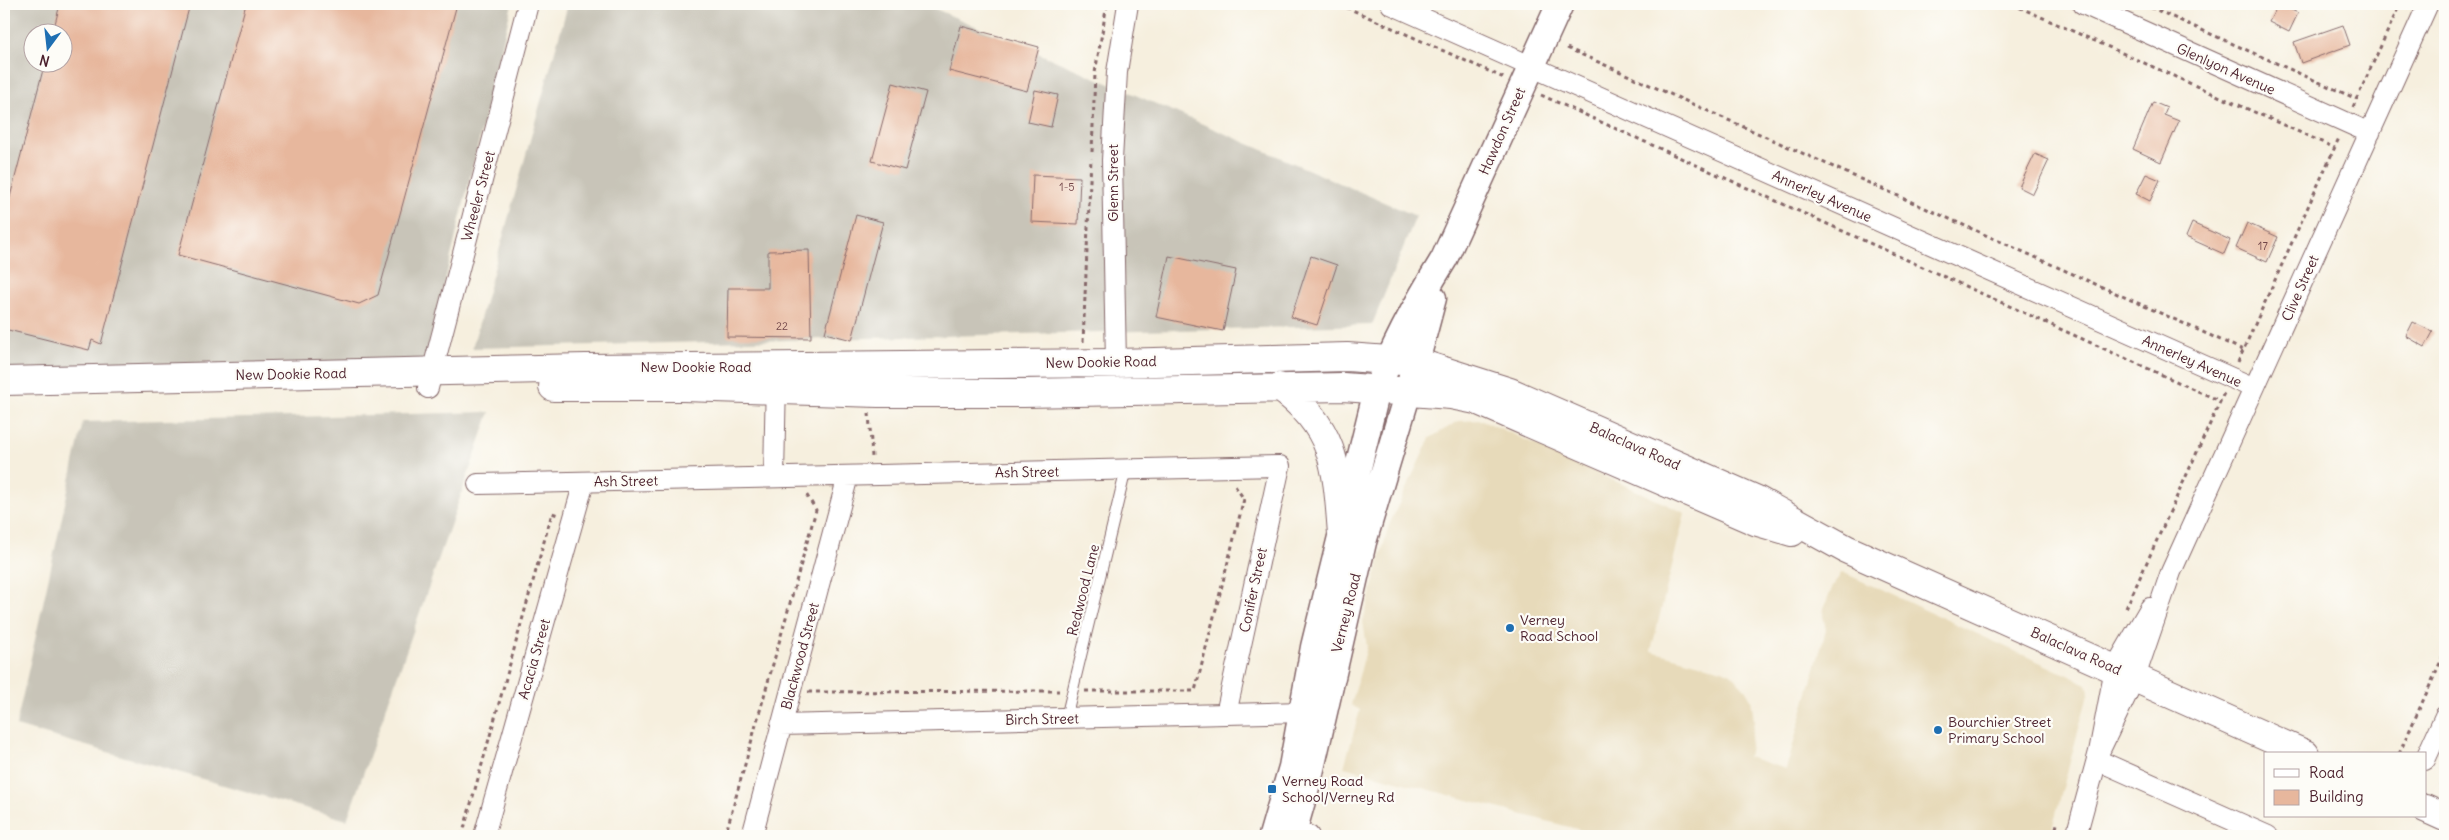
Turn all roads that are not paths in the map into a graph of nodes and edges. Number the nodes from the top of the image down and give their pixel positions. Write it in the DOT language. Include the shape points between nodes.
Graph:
graph roads {
  1 [pos="528,4"];
  2 [pos="1128,4"];
  3 [pos="1391,4"];
  4 [pos="1560,4"];
  5 [pos="2083,4"];
  6 [pos="2428,4"];
  7 [pos="1527,76"];
  8 [pos="2370,133"];
  9 [pos="1444,259"];
  10 [pos="1388,361"];
  11 [pos="1416,362"];
  12 [pos="1116,363"];
  13 [pos="776,379"];
  14 [pos="430,380"];
  15 [pos="4,381"];
  16 [pos="1279,387"];
  17 [pos="2254,388"];
  18 [pos="1377,390"];
  19 [pos="1408,392"];
  20 [pos="4,398"];
  21 [pos="1280,466"];
  22 [pos="1126,469"];
  23 [pos="848,476"];
  24 [pos="774,477"];
  25 [pos="584,482"];
  26 [pos="478,484"];
  27 [pos="1342,534"];
  28 [pos="1846,549"];
  29 [pos="2125,672"];
  30 [pos="1304,712"];
  31 [pos="1226,714"];
  32 [pos="2445,716"];
  33 [pos="1066,718"];
  34 [pos="781,726"];
  35 [pos="2301,752"];
  36 [pos="2098,756"];
  37 [pos="2426,758"];
  38 [pos="2426,808"];
  39 [pos="2445,817"];
  40 [pos="1288,833"];
  41 [pos="484,836"];
  42 [pos="752,836"];
  43 [pos="2076,836"];
  44 [pos="2268,836"];
  1 -- 14 [label="street, Wheeler Street"];
  2 -- 12 [label="street, Glenn Street" via="1117,72 1112,160"];
  3 -- 7 [label="street, Annerley Avenue"];
  4 -- 7 [label="street, Hawdon Street"];
  5 -- 8 [label="street, Glenlyon Avenue"];
  6 -- 8 [label="street, Clive Street"];
  7 -- 9 [label="street, Hawdon Street"];
  7 -- 17 [label="street, Annerley Avenue"];
  8 -- 17 [label="street, Clive Street"];
  9 -- 10 [label="street, Hawdon Street"];
  9 -- 11 [label="street, Hawdon Street"];
  10 -- 11 [label="main road, New Dookie Road"];
  10 -- 12 [label="main road, New Dookie Road" via="1347,357"];
  10 -- 18 [label="street, Hawdon Street"];
  11 -- 19 [label="street, Hawdon Street"];
  11 -- 28 [label="main road, Balaclava Road" via="1510,392 1755,499"];
  12 -- 13 [label="main road, New Dookie Road"];
  13 -- 14 [label="main road, New Dookie Road"];
  13 -- 16 [label="main road, New Dookie Road" via="1024,393"];
  13 -- 24 [label="street"];
  14 -- 15 [label="main road, New Dookie Road"];
  14 -- 20 [label="main road, New Dookie Road"];
  16 -- 18 [label="main road, New Dookie Road"];
  16 -- 27 [label="main road" via="1306,408 1324,434 1337,482"];
  17 -- 29 [label="street, Clive Street"];
  18 -- 19 [label="main road, Balaclava Road"];
  18 -- 27 [label="street, Verney Road"];
  19 -- 28 [label="main road, Balaclava Road" via="1476,400 1755,521"];
  19 -- 40 [label="street, Verney Road" via="1363,542 1310,773"];
  21 -- 22 [label="street, Ash Street"];
  21 -- 31 [label="street, Conifer Street"];
  22 -- 23 [label="street, Ash Street"];
  22 -- 33 [label="lane, Redwood Lane"];
  23 -- 24 [label="street, Ash Street"];
  23 -- 34 [label="street, Blackwood Street"];
  24 -- 25 [label="street, Ash Street"];
  25 -- 26 [label="street, Ash Street"];
  25 -- 41 [label="street, Acacia Street"];
  27 -- 30 [label="street, Verney Road" via="1314,647"];
  28 -- 29 [label="main road, Balaclava Road"];
  29 -- 35 [label="main road, Balaclava Road"];
  29 -- 36 [label="street, Clive Street"];
  30 -- 31 [label="street, Birch Street"];
  30 -- 40 [label="street, Verney Road" via="1292,768"];
  31 -- 33 [label="street, Birch Street"];
  32 -- 37 [label="street"];
  33 -- 34 [label="street, Birch Street"];
  34 -- 42 [label="street, Blackwood Street"];
  36 -- 43 [label="street, Clive Street"];
  36 -- 44 [label="street"];
  38 -- 39 [label="main road"];
}
